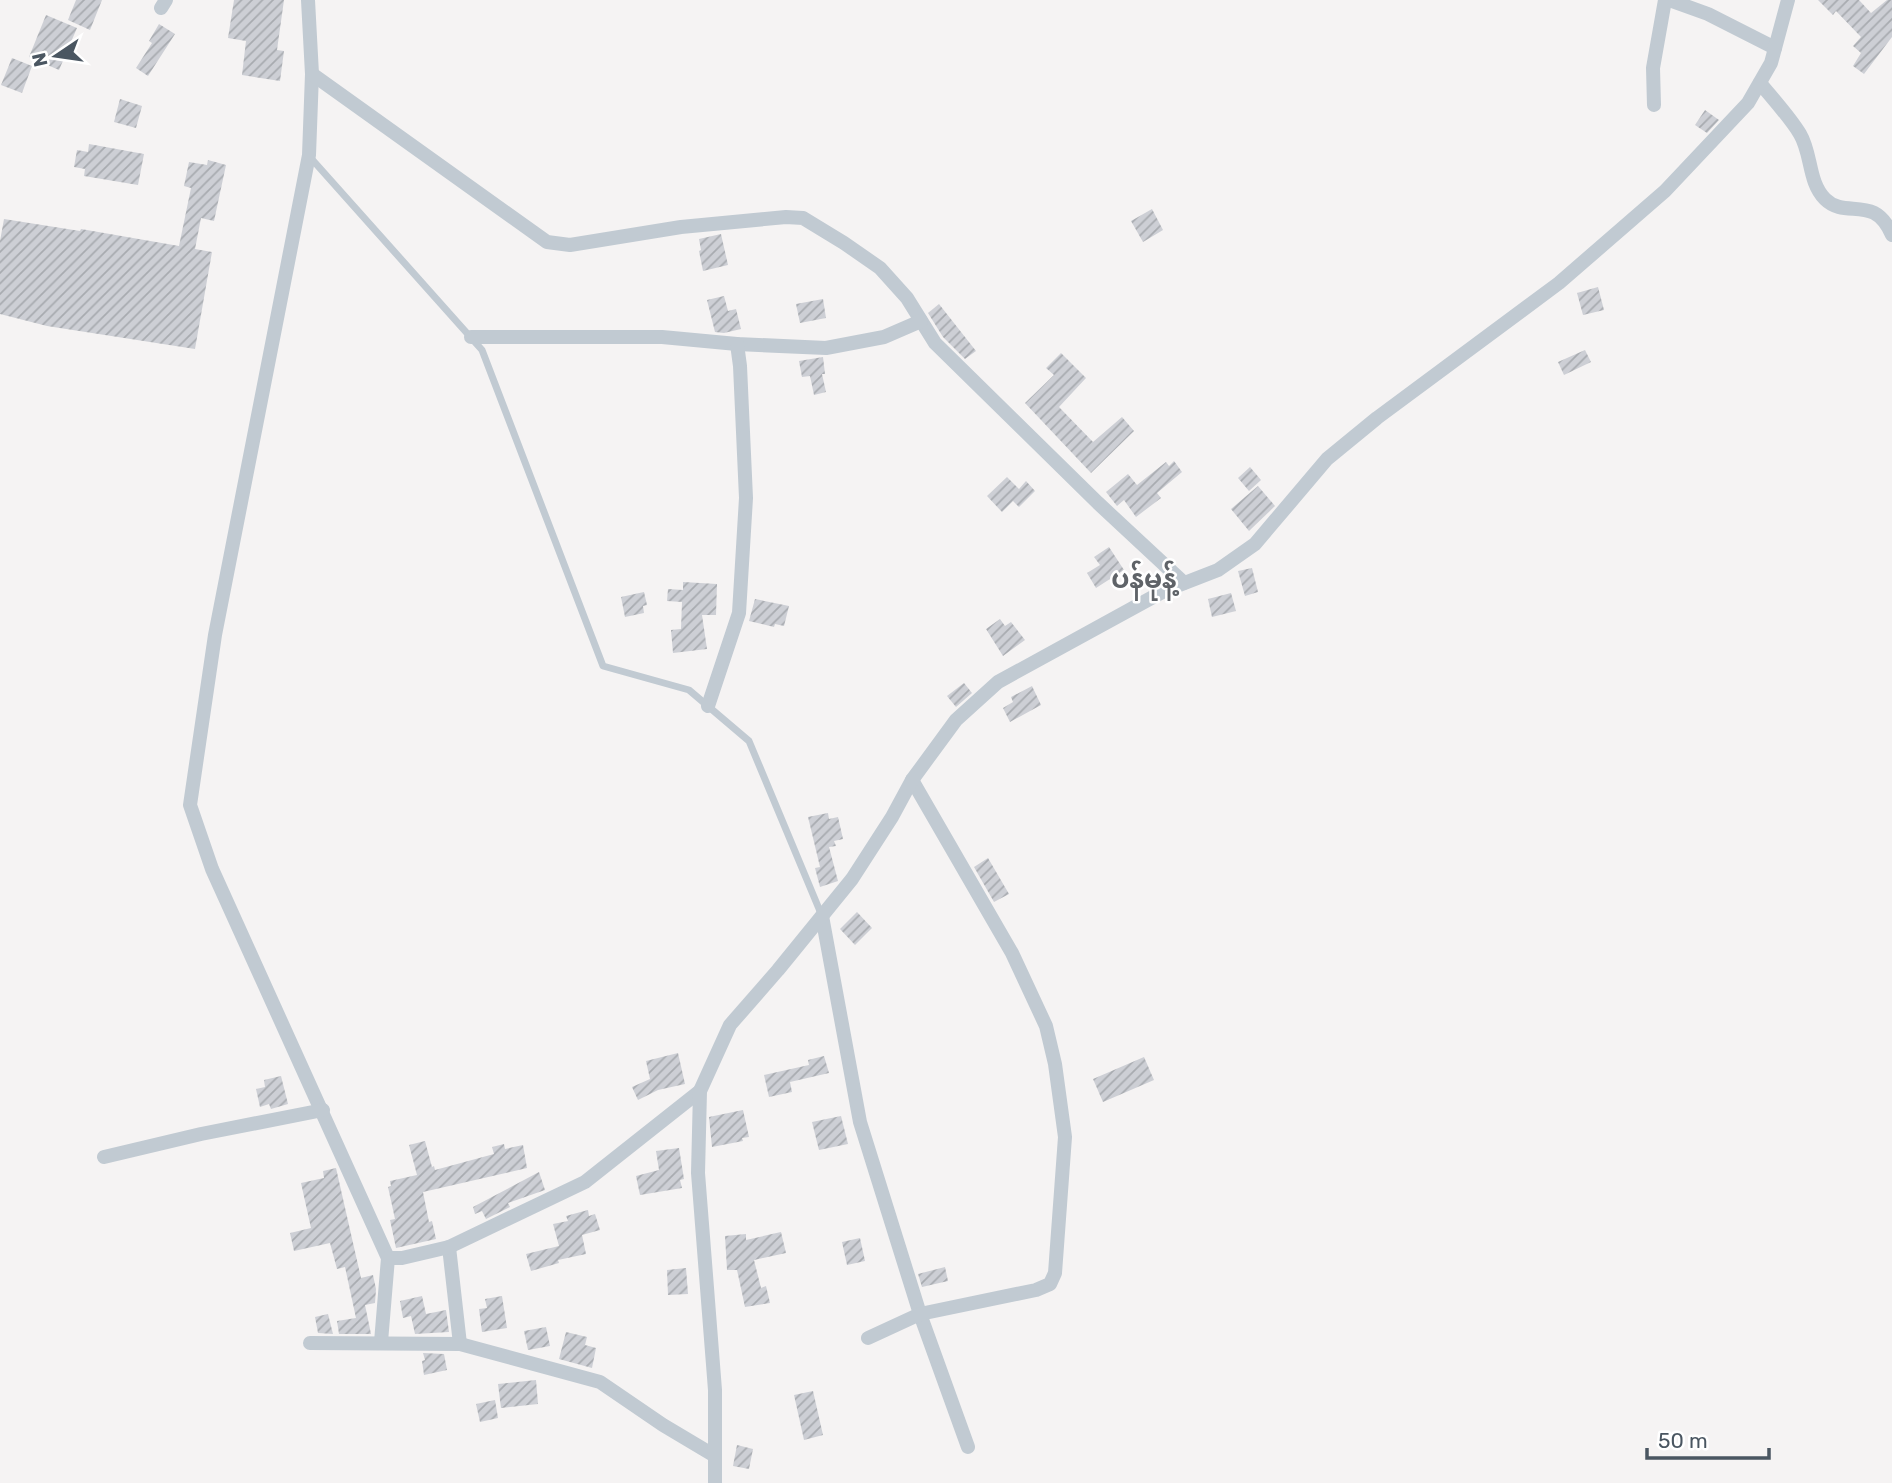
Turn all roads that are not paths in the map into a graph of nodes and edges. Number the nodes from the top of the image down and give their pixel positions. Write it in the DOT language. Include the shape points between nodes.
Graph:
graph roads {
  1 [pos="308,0"];
  2 [pos="1667,0"];
  3 [pos="1788,0"];
  4 [pos="1775,48"];
  5 [pos="312,74"];
  6 [pos="1760,83"];
  7 [pos="1654,105"];
  8 [pos="309,155"];
  9 [pos="1892,235"];
  10 [pos="921,321"];
  11 [pos="471,337"];
  12 [pos="737,344"];
  13 [pos="1184,583"];
  14 [pos="708,706"];
  15 [pos="912,780"];
  16 [pos="822,916"];
  17 [pos="700,1091"];
  18 [pos="323,1110"];
  19 [pos="104,1157"];
  20 [pos="449,1247"];
  21 [pos="388,1258"];
  22 [pos="920,1314"];
  23 [pos="868,1338"];
  24 [pos="381,1342"];
  25 [pos="310,1343"];
  26 [pos="460,1344"];
  27 [pos="968,1447"];
  28 [pos="715,1456"];
  29 [pos="715,1483"];
  1 -- 5 [label="street"];
  2 -- 4 [label="street" via="1708,14"];
  2 -- 7 [label="street" via="1653,68"];
  3 -- 4 [label="street"];
  4 -- 6 [label="street"];
  5 -- 8 [label="street"];
  5 -- 10 [label="street" via="547,243 570,245 681,227 803,218 880,268"];
  6 -- 9 [label="street" via="1801,136 1822,196 1831,205 1876,212"];
  6 -- 13 [label="street" via="1748,103 1665,191 1569,275 1327,458 1255,544 1218,570"];
  8 -- 11 [label="lane"];
  8 -- 18 [label="street" via="215,635 190,805 212,869"];
  10 -- 12 [label="street" via="884,337 826,348"];
  10 -- 13 [label="street" via="935,343 990,398"];
  11 -- 12 [label="street" via="662,337"];
  11 -- 14 [label="lane" via="482,350 603,666 689,690"];
  12 -- 14 [label="street" via="746,498 739,613"];
  13 -- 15 [label="street" via="998,682 956,720"];
  14 -- 16 [label="lane" via="749,741"];
  15 -- 16 [label="street" via="852,879"];
  15 -- 22 [label="street" via="1012,953 1046,1026 1065,1137 1055,1273 1049,1284"];
  16 -- 17 [label="street" via="730,1025"];
  16 -- 22 [label="street" via="860,1122"];
  17 -- 20 [label="street" via="585,1182"];
  17 -- 28 [label="street" via="698,1173 715,1391"];
  18 -- 19 [label="street"];
  18 -- 21 [label="street"];
  20 -- 21 [label="street"];
  20 -- 26 [label="street"];
  21 -- 24 [label="street"];
  22 -- 23 [label="street"];
  22 -- 27 [label="street"];
  24 -- 25 [label="street"];
  24 -- 26 [label="street"];
  26 -- 28 [label="street" via="600,1382"];
  28 -- 29 [label="street"];
}
